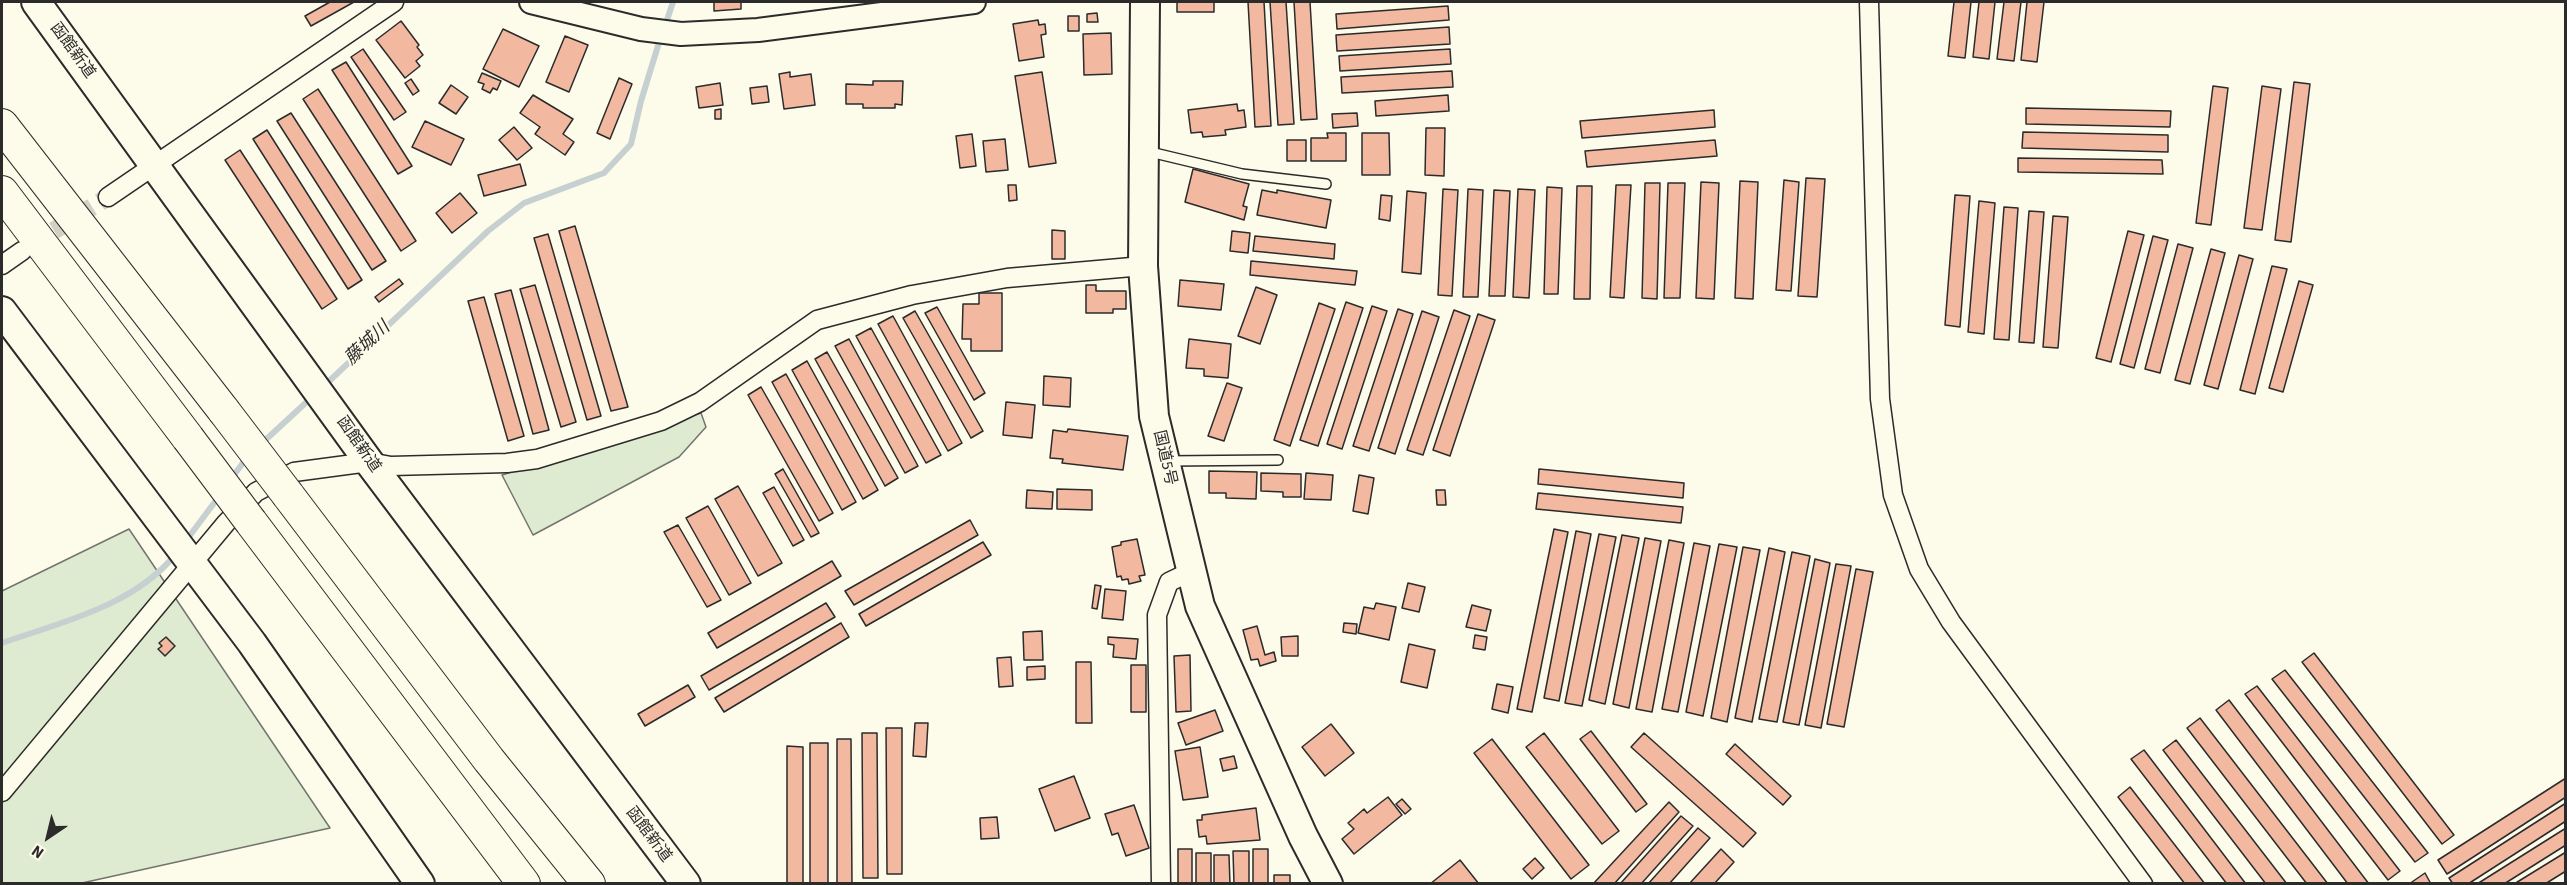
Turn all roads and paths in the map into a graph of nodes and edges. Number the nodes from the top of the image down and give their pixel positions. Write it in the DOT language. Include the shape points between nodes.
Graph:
graph roads {
  1 [pos="36,2"];
  2 [pos="394,2"];
  3 [pos="531,2"];
  4 [pos="974,2"];
  5 [pos="1145,2"];
  6 [pos="1869,2"];
  7 [pos="2,125"];
  8 [pos="1144,150"];
  9 [pos="154,163"];
  10 [pos="1326,184"];
  11 [pos="2,192"];
  12 [pos="108,197"];
  13 [pos="22,251"];
  14 [pos="2,265"];
  15 [pos="1143,266"];
  16 [pos="2,311"];
  17 [pos="1278,460"];
  18 [pos="1165,461"];
  19 [pos="369,462"];
  20 [pos="188,560"];
  21 [pos="1190,572"];
  22 [pos="2,792"];
  23 [pos="420,884"];
  24 [pos="524,884"];
  25 [pos="589,884"];
  26 [pos="686,884"];
  27 [pos="1161,884"];
  28 [pos="1328,884"];
  29 [pos="2143,884"];
  1 -- 9 [label="highway, 函館新道"];
  2 -- 9 [label="street"];
  3 -- 4 [label="street" via="641,30 681,34 758,30"];
  5 -- 8 [label="highway, 国道5号"];
  6 -- 29 [label="street" via="1880,399 1893,495 1919,569 1951,622"];
  7 -- 25 [label="highway, bridge" via="489,760"];
  8 -- 10 [label="lane" via="1242,174"];
  8 -- 15 [label="highway, 国道5号"];
  9 -- 12 [label="street"];
  9 -- 19 [label="highway, 函館新道"];
  11 -- 24 [label="highway, bridge"];
  13 -- 14 [label="street"];
  15 -- 18 [label="highway, 国道5号" via="1154,416"];
  15 -- 19 [label="street" via="1007,278 912,295 817,320 700,402 661,421 537,459 391,466"];
  16 -- 20 [label="highway"];
  17 -- 18 [label="lane"];
  18 -- 21 [label="highway, 国道5号"];
  19 -- 20 [label="street" via="294,472 256,492"];
  19 -- 26 [label="highway, 函館新道"];
  20 -- 22 [label="street"];
  20 -- 23 [label="highway" via="252,643"];
  21 -- 27 [label="street" via="1169,582 1157,615"];
  21 -- 28 [label="highway, 国道5号" via="1200,606"];
}
